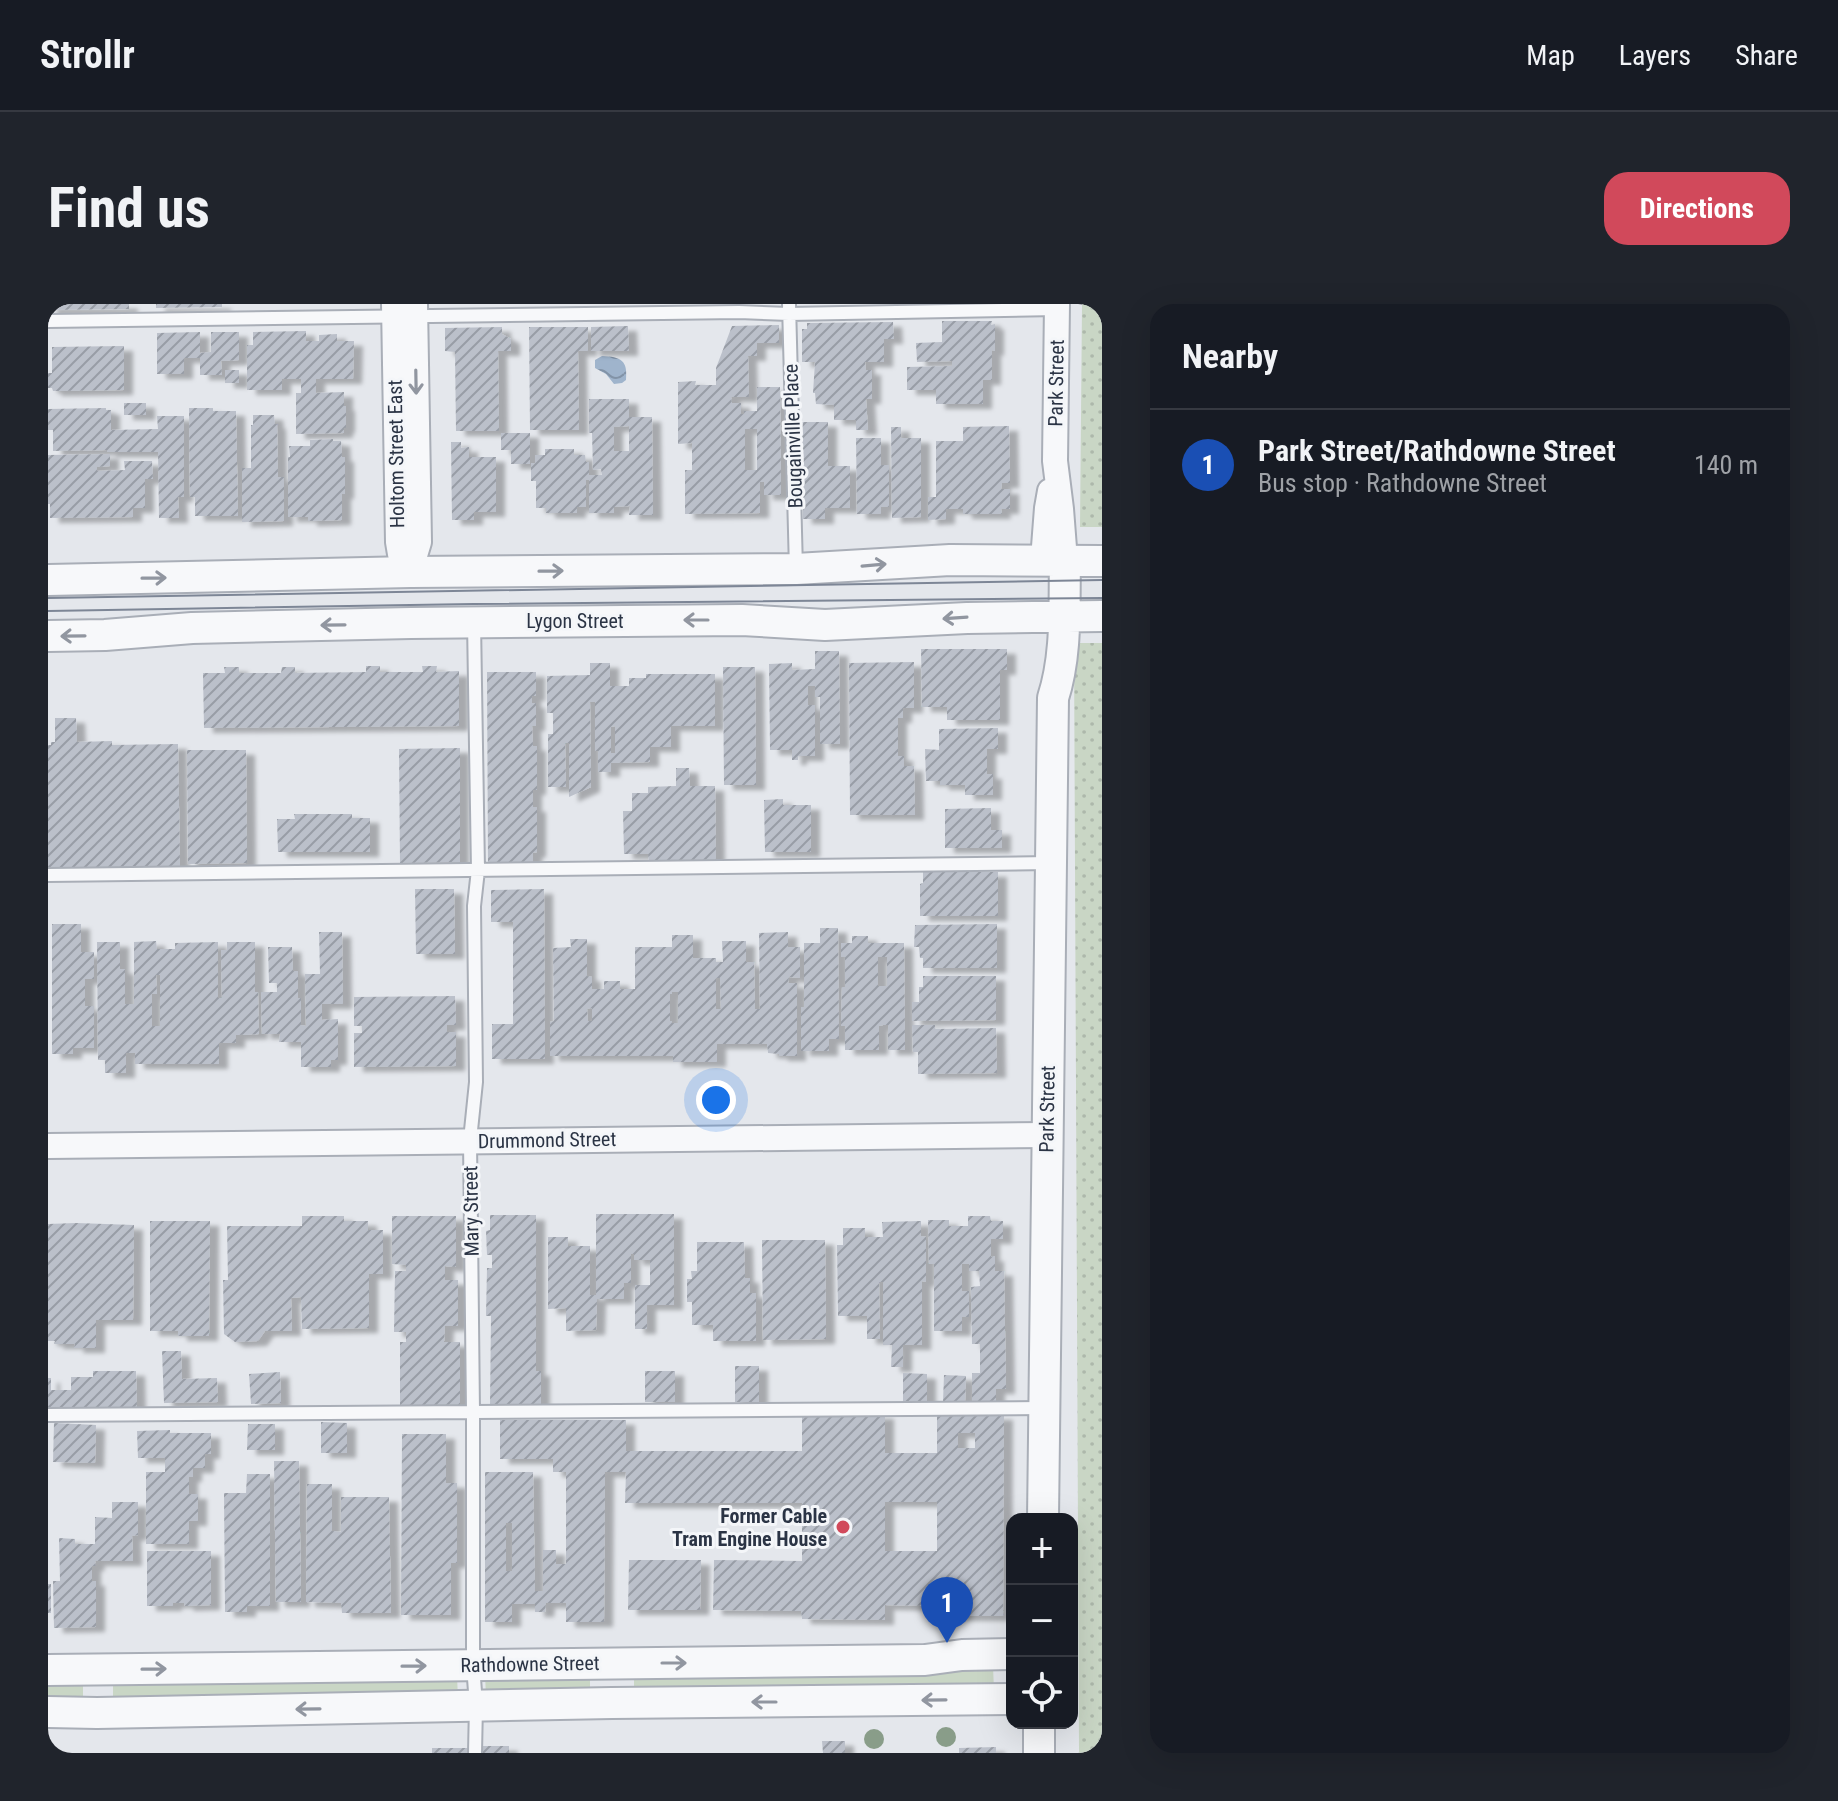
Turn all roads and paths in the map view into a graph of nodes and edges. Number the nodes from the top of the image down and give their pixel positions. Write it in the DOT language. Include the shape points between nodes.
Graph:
graph roads {
  1 [pos="1057,306"];
  2 [pos="789,309"];
  3 [pos="405,310"];
  4 [pos="48,321"];
  5 [pos="1054,560"];
  6 [pos="1102,561"];
  7 [pos="796,569"];
  8 [pos="410,572"];
  9 [pos="473,572"];
  10 [pos="48,580"];
  11 [pos="1102,616"];
  12 [pos="1053,617"];
  13 [pos="474,622"];
  14 [pos="411,623"];
  15 [pos="48,636"];
  16 [pos="1050,863"];
  17 [pos="478,870"];
  18 [pos="48,875"];
  19 [pos="1047,1135"];
  20 [pos="470,1140"];
  21 [pos="48,1146"];
  22 [pos="1044,1408"];
  23 [pos="473,1412"];
  24 [pos="48,1415"];
  25 [pos="1043,1513"];
  26 [pos="1006,1654"];
  27 [pos="611,1663"];
  28 [pos="473,1665"];
  29 [pos="98,1669"];
  30 [pos="48,1670"];
  31 [pos="1006,1699"];
  32 [pos="612,1703"];
  33 [pos="476,1705"];
  34 [pos="48,1712"];
  35 [pos="97,1713"];
  36 [pos="1039,1729"];
  37 [pos="475,1753"];
  38 [pos="1039,1753"];
  1 -- 2 [label="lane"];
  1 -- 5 [label="street, Park Street" via="1055,461 1061,509"];
  2 -- 3 [label="lane"];
  2 -- 7 [label="lane, Bougainville Place"];
  3 -- 4 [label="lane"];
  3 -- 8 [label="street, Holtom Street East" via="398,542"];
  5 -- 6 [label="street"];
  7 -- 5 [label="street, one-way"];
  5 -- 12 [label="street, Park Street"];
  9 -- 7 [label="street, one-way"];
  8 -- 9 [label="street"];
  10 -- 8 [label="street, one-way"];
  8 -- 14 [label="street"];
  9 -- 13 [label="street"];
  11 -- 12 [label="street, Lygon Street"];
  12 -- 13 [label="street, Lygon Street, one-way" via="825,625 742,620"];
  12 -- 16 [label="street, Park Street" via="1042,649 1053,698"];
  13 -- 14 [label="street, Lygon Street"];
  13 -- 17 [label="lane, Mary Street"];
  14 -- 15 [label="street, Lygon Street, one-way"];
  16 -- 17 [label="lane"];
  16 -- 19 [label="street, Park Street"];
  17 -- 18 [label="lane"];
  17 -- 20 [label="lane, Mary Street" via="476,1082"];
  19 -- 20 [label="street, Drummond Street"];
  19 -- 22 [label="street, Park Street"];
  20 -- 21 [label="street, Drummond Street"];
  20 -- 23 [label="lane, Mary Street"];
  22 -- 23 [label="lane"];
  22 -- 25 [label="street, Park Street"];
  23 -- 24 [label="lane"];
  23 -- 28 [label="lane, Mary Street"];
  27 -- 26 [label="street, Rathdowne Street, one-way" via="925,1660"];
  27 -- 28 [label="street, Rathdowne Street"];
  27 -- 32 [label="street"];
  29 -- 28 [label="street, Rathdowne Street, one-way"];
  28 -- 33 [label="lane, Mary Street"];
  29 -- 30 [label="street, Rathdowne Street"];
  29 -- 35 [label="street"];
  31 -- 32 [label="street, Rathdowne Street, one-way"];
  32 -- 33 [label="street, Rathdowne Street"];
  33 -- 35 [label="street, Rathdowne Street, one-way"];
  33 -- 37 [label="lane, Mary Street"];
  34 -- 35 [label="street, Rathdowne Street"];
  36 -- 38 [label="street"];
}
